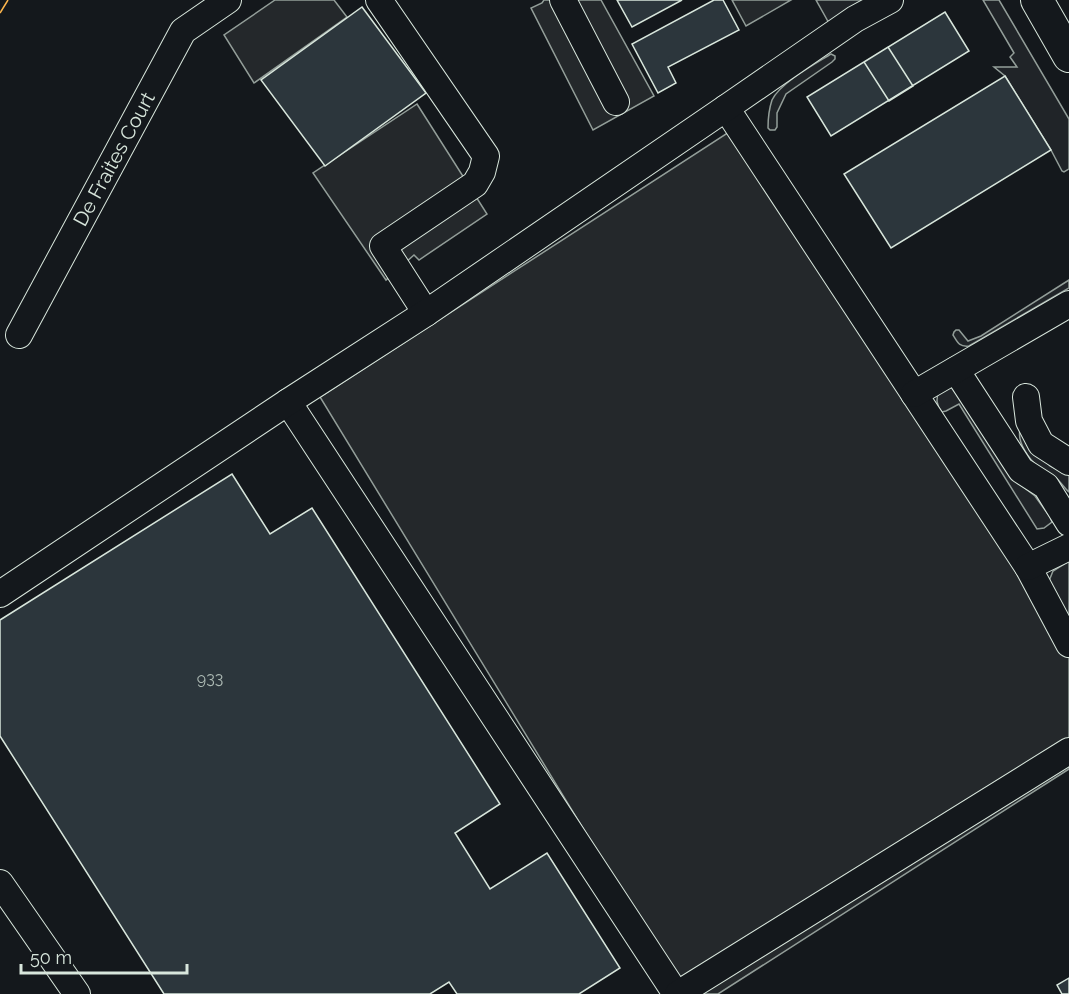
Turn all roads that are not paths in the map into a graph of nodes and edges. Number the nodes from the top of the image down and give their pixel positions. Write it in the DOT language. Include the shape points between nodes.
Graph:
graph roads {
  1 [pos="228,0"];
  2 [pos="379,0"];
  3 [pos="564,0"];
  4 [pos="890,0"];
  5 [pos="1037,0"];
  6 [pos="1069,56"];
  7 [pos="616,102"];
  8 [pos="726,108"];
  9 [pos="1069,304"];
  10 [pos="426,313"];
  11 [pos="19,335"];
  12 [pos="956,370"];
  13 [pos="914,394"];
  14 [pos="1026,397"];
  15 [pos="288,402"];
  16 [pos="1069,462"];
  17 [pos="1069,523"];
  18 [pos="1069,547"];
  19 [pos="1028,567"];
  20 [pos="0,594"];
  21 [pos="1069,644"];
  22 [pos="1069,751"];
  23 [pos="0,884"];
  24 [pos="77,994"];
  25 [pos="677,994"];
  1 -- 11 [label="street, De Fraites Court" via="183,31"];
  2 -- 10 [label="street" via="486,156 475,184 382,246"];
  3 -- 7 [label="street"];
  4 -- 8 [label="street" via="855,19"];
  5 -- 6 [label="main road"];
  8 -- 10 [label="street"];
  8 -- 13 [label="street"];
  9 -- 12 [label="street"];
  10 -- 15 [label="street"];
  12 -- 13 [label="street"];
  12 -- 17 [label="street" via="1022,470 1046,486"];
  13 -- 19 [label="street"];
  14 -- 16 [label="street" via="1029,421 1041,444"];
  15 -- 20 [label="street"];
  15 -- 25 [label="street"];
  18 -- 19 [label="street"];
  19 -- 21 [label="street"];
  22 -- 25 [label="street"];
  23 -- 24 [label="street"];
}
